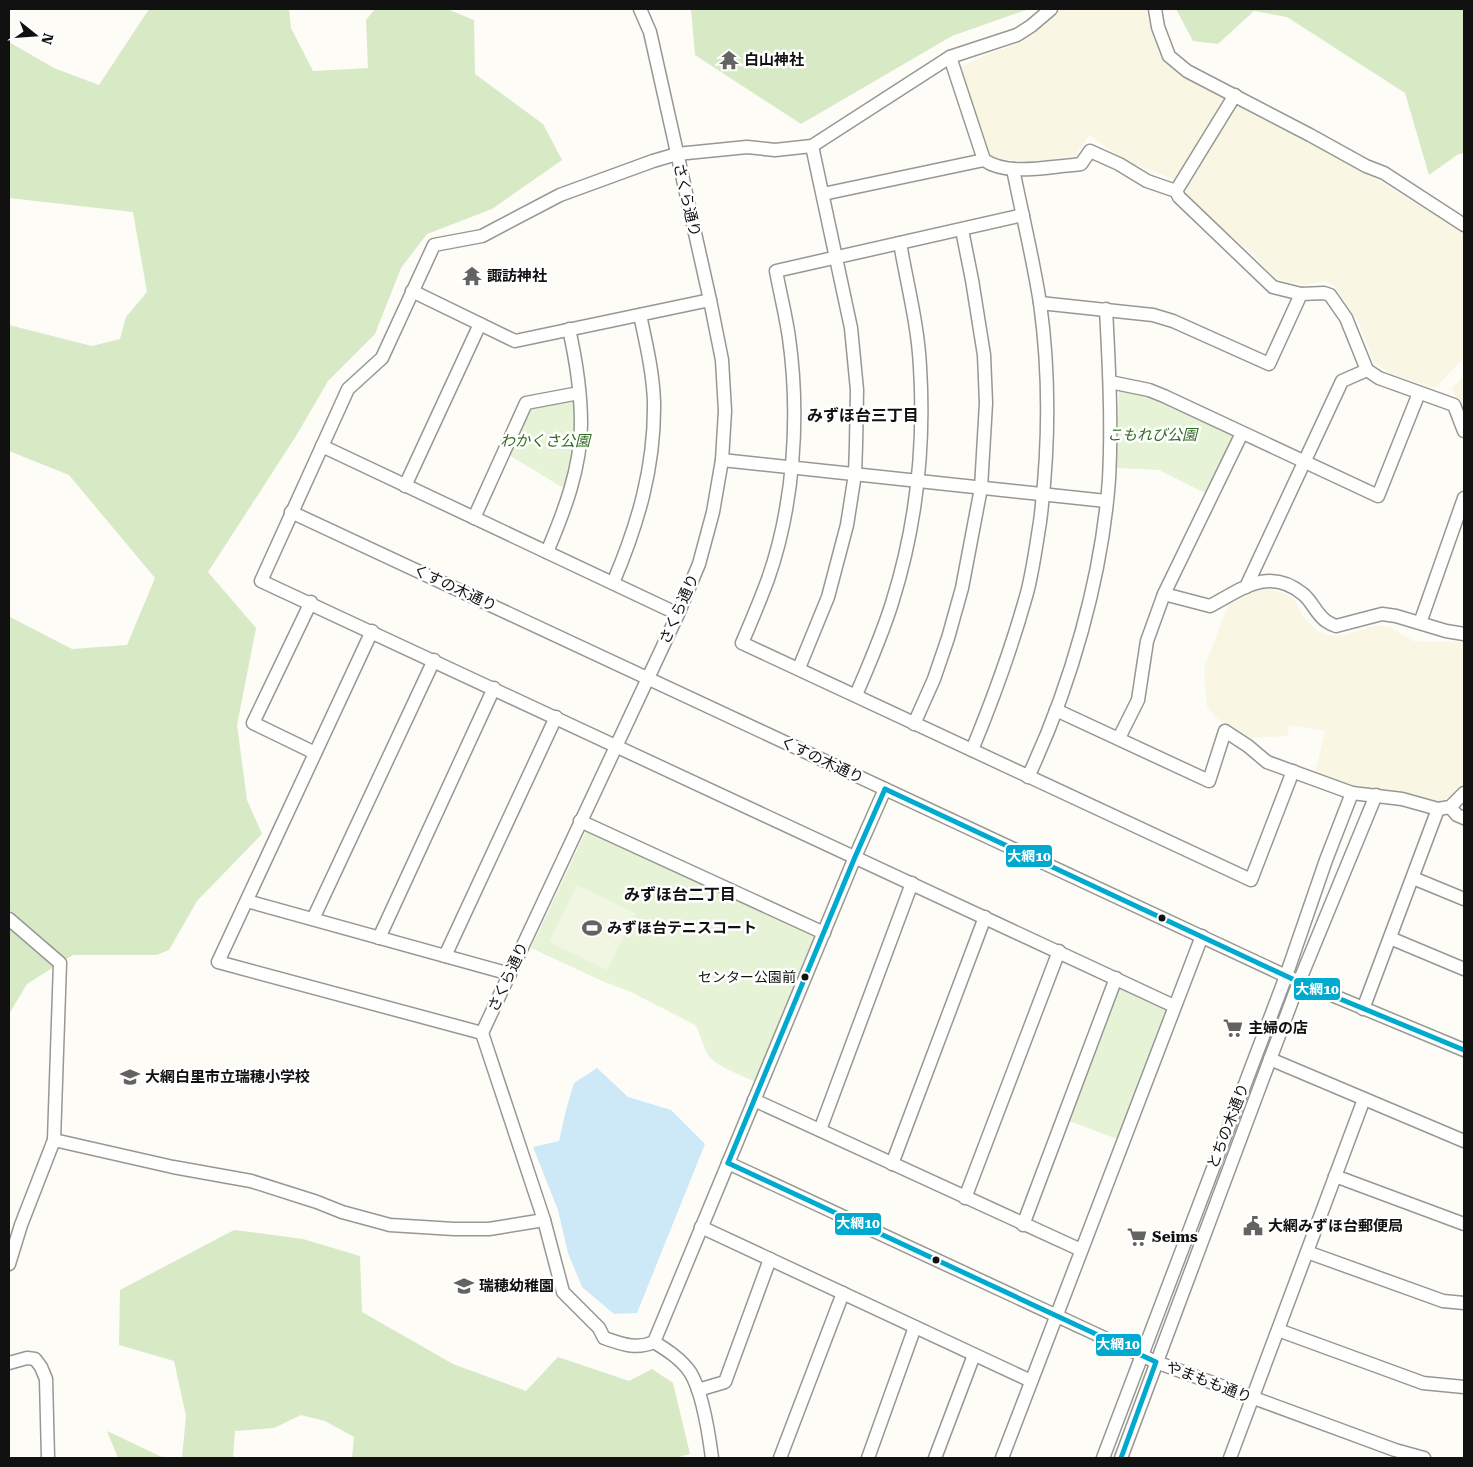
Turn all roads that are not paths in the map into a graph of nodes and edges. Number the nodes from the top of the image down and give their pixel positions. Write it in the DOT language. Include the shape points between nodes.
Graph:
graph roads {
  1 [pos="640,9"];
  2 [pos="1051,9"];
  3 [pos="1156,9"];
  4 [pos="950,57"];
  5 [pos="1234,95"];
  6 [pos="812,146"];
  7 [pos="677,154"];
  8 [pos="984,160"];
  9 [pos="1013,169"];
  10 [pos="1176,191"];
  11 [pos="823,194"];
  12 [pos="1023,215"];
  13 [pos="1464,225"];
  14 [pos="962,230"];
  15 [pos="900,243"];
  16 [pos="837,256"];
  17 [pos="412,291"];
  18 [pos="1300,294"];
  19 [pos="710,300"];
  20 [pos="1040,303"];
  21 [pos="1106,309"];
  22 [pos="640,315"];
  23 [pos="480,324"];
  24 [pos="569,329"];
  25 [pos="1367,370"];
  26 [pos="1110,382"];
  27 [pos="579,393"];
  28 [pos="1418,393"];
  29 [pos="1464,431"];
  30 [pos="1242,433"];
  31 [pos="322,446"];
  32 [pos="722,460"];
  33 [pos="1306,462"];
  34 [pos="792,468"];
  35 [pos="855,474"];
  36 [pos="918,481"];
  37 [pos="406,486"];
  38 [pos="981,488"];
  39 [pos="1043,495"];
  40 [pos="1464,498"];
  41 [pos="1106,501"];
  42 [pos="291,512"];
  43 [pos="474,518"];
  44 [pos="547,552"];
  45 [pos="613,583"];
  46 [pos="1246,587"];
  47 [pos="1164,594"];
  48 [pos="311,602"];
  49 [pos="678,614"];
  50 [pos="1420,623"];
  51 [pos="372,631"];
  52 [pos="1464,634"];
  53 [pos="434,660"];
  54 [pos="799,668"];
  55 [pos="647,678"];
  56 [pos="494,688"];
  57 [pos="856,695"];
  58 [pos="1056,710"];
  59 [pos="556,717"];
  60 [pos="914,724"];
  61 [pos="1119,738"];
  62 [pos="616,745"];
  63 [pos="972,750"];
  64 [pos="316,753"];
  65 [pos="1293,771"];
  66 [pos="1028,777"];
  67 [pos="885,789"];
  68 [pos="1352,793"];
  69 [pos="1464,793"];
  70 [pos="1376,795"];
  71 [pos="1444,808"];
  72 [pos="1464,818"];
  73 [pos="580,821"];
  74 [pos="855,857"];
  75 [pos="1413,878"];
  76 [pos="912,883"];
  77 [pos="1464,899"];
  78 [pos="247,901"];
  79 [pos="984,917"];
  80 [pos="9,919"];
  81 [pos="313,919"];
  82 [pos="824,933"];
  83 [pos="1202,936"];
  84 [pos="379,938"];
  85 [pos="1390,938"];
  86 [pos="1059,951"];
  87 [pos="445,956"];
  88 [pos="1464,969"];
  89 [pos="510,974"];
  90 [pos="1286,976"];
  91 [pos="1116,978"];
  92 [pos="1299,982"];
  93 [pos="1174,1006"];
  94 [pos="1363,1008"];
  95 [pos="482,1033"];
  96 [pos="1464,1050"];
  97 [pos="1270,1059"];
  98 [pos="1364,1099"];
  99 [pos="754,1100"];
  100 [pos="820,1130"];
  101 [pos="54,1140"];
  102 [pos="1464,1141"];
  103 [pos="728,1163"];
  104 [pos="892,1164"];
  105 [pos="1336,1176"];
  106 [pos="965,1198"];
  107 [pos="544,1220"];
  108 [pos="1464,1224"];
  109 [pos="1023,1225"];
  110 [pos="701,1227"];
  111 [pos="1081,1250"];
  112 [pos="1307,1252"];
  113 [pos="770,1259"];
  114 [pos="9,1264"];
  115 [pos="843,1293"];
  116 [pos="1464,1303"];
  117 [pos="1057,1315"];
  118 [pos="915,1327"];
  119 [pos="1278,1330"];
  120 [pos="654,1342"];
  121 [pos="974,1355"];
  122 [pos="1142,1355"];
  123 [pos="1156,1362"];
  124 [pos="9,1363"];
  125 [pos="1031,1381"];
  126 [pos="1464,1386"];
  127 [pos="698,1390"];
  128 [pos="1253,1398"];
  129 [pos="48,1458"];
  130 [pos="712,1458"];
  131 [pos="780,1458"];
  132 [pos="868,1458"];
  133 [pos="935,1458"];
  134 [pos="1002,1458"];
  135 [pos="1102,1458"];
  136 [pos="1121,1458"];
  137 [pos="1230,1458"];
  138 [pos="1424,1458"];
  1 -- 7 [label="street, さくら通り" via="650,32"];
  2 -- 4 [label="street" via="1016,35"];
  3 -- 5 [label="street" via="1158,26 1169,56 1187,71"];
  4 -- 6 [label="street"];
  4 -- 8 [label="street"];
  5 -- 10 [label="street"];
  5 -- 13 [label="street" via="1384,173"];
  6 -- 7 [label="street" via="775,150 747,147"];
  6 -- 11 [label="street"];
  7 -- 17 [label="street" via="652,160 560,195 482,236 434,244"];
  7 -- 19 [label="street, さくら通り"];
  8 -- 9 [label="street" via="992,166"];
  8 -- 11 [label="street"];
  9 -- 10 [label="street" via="1081,164 1090,151"];
  9 -- 12 [label="street"];
  10 -- 18 [label="street" via="1273,287"];
  11 -- 16 [label="street"];
  12 -- 14 [label="street"];
  12 -- 20 [label="street"];
  14 -- 15 [label="street"];
  14 -- 38 [label="street" via="984,354 986,403"];
  15 -- 16 [label="street"];
  15 -- 36 [label="street" via="920,366"];
  16 -- 34 [label="street" via="776,271 790,338 794,410"];
  16 -- 35 [label="street" via="851,328 857,390"];
  17 -- 23 [label="street"];
  17 -- 31 [label="street" via="382,358 348,390"];
  18 -- 21 [label="street" via="1269,364 1173,321"];
  18 -- 25 [label="street" via="1330,295 1346,318"];
  19 -- 22 [label="street"];
  19 -- 32 [label="street, さくら通り" via="722,360 726,411"];
  20 -- 21 [label="street"];
  20 -- 39 [label="street" via="1047,406"];
  21 -- 26 [label="street"];
  22 -- 24 [label="street"];
  22 -- 45 [label="street" via="654,400 649,472 630,543"];
  23 -- 24 [label="street" via="515,340"];
  23 -- 37 [label="street"];
  24 -- 27 [label="street"];
  25 -- 28 [label="street"];
  25 -- 33 [label="street" via="1342,381"];
  26 -- 30 [label="street" via="1149,390"];
  26 -- 41 [label="street" via="1111,430"];
  27 -- 43 [label="street" via="526,403"];
  27 -- 44 [label="street" via="581,425 576,462 567,501"];
  28 -- 29 [label="street" via="1454,405"];
  28 -- 33 [label="street" via="1378,496"];
  30 -- 33 [label="street"];
  30 -- 47 [label="street"];
  31 -- 37 [label="street"];
  31 -- 42 [label="street"];
  32 -- 34 [label="street"];
  32 -- 49 [label="street, さくら通り" via="699,564"];
  33 -- 46 [label="street"];
  34 -- 35 [label="street"];
  34 -- 54 [label="street" via="783,523 768,579 742,643"];
  35 -- 36 [label="street"];
  35 -- 54 [label="street" via="847,524 828,597"];
  36 -- 38 [label="street"];
  36 -- 57 [label="street" via="911,528 892,603"];
  37 -- 43 [label="street"];
  38 -- 39 [label="street"];
  38 -- 60 [label="street" via="962,588 948,638"];
  39 -- 41 [label="street"];
  39 -- 63 [label="street" via="1036,553 1027,592 1000,681"];
  40 -- 50 [label="street"];
  41 -- 58 [label="street" via="1084,624"];
  42 -- 48 [label="street" via="261,580"];
  42 -- 55 [label="street, くすの木通り"];
  43 -- 44 [label="street"];
  44 -- 45 [label="street"];
  45 -- 49 [label="street"];
  46 -- 47 [label="street" via="1210,606"];
  46 -- 50 [label="street" via="1268,579 1280,581 1303,593 1324,620 1336,626 1382,614"];
  47 -- 61 [label="street" via="1147,641 1138,700"];
  48 -- 51 [label="street"];
  48 -- 64 [label="street" via="253,723"];
  49 -- 55 [label="street, さくら通り"];
  50 -- 52 [label="street"];
  51 -- 53 [label="street"];
  51 -- 64 [label="street"];
  53 -- 56 [label="street"];
  53 -- 81 [label="street"];
  54 -- 57 [label="street"];
  55 -- 62 [label="street, さくら通り"];
  55 -- 67 [label="street, くすの木通り"];
  56 -- 59 [label="street"];
  56 -- 84 [label="street"];
  57 -- 60 [label="street"];
  58 -- 61 [label="street"];
  58 -- 66 [label="street"];
  59 -- 62 [label="street"];
  59 -- 87 [label="street"];
  60 -- 63 [label="street"];
  61 -- 65 [label="street" via="1209,780 1225,731 1267,762"];
  62 -- 73 [label="street, さくら通り"];
  62 -- 74 [label="street"];
  63 -- 66 [label="street"];
  64 -- 78 [label="street"];
  65 -- 66 [label="street" via="1250,880"];
  65 -- 68 [label="street"];
  67 -- 74 [label="street"];
  67 -- 83 [label="street, くすの木通り"];
  68 -- 70 [label="street"];
  68 -- 90 [label="street, とちの木通り"];
  69 -- 71 [label="street"];
  70 -- 71 [label="street"];
  70 -- 92 [label="street, とちの木通り"];
  71 -- 72 [label="street"];
  71 -- 75 [label="street"];
  73 -- 82 [label="street"];
  73 -- 89 [label="street, さくら通り"];
  74 -- 76 [label="street"];
  74 -- 82 [label="street"];
  75 -- 77 [label="street"];
  75 -- 85 [label="street"];
  76 -- 79 [label="street"];
  76 -- 100 [label="street"];
  78 -- 81 [label="street"];
  78 -- 95 [label="street" via="218,962"];
  79 -- 86 [label="street"];
  79 -- 104 [label="street"];
  80 -- 101 [label="street" via="60,963"];
  81 -- 84 [label="street"];
  82 -- 99 [label="street"];
  83 -- 90 [label="street, くすの木通り"];
  83 -- 93 [label="street"];
  84 -- 87 [label="street"];
  85 -- 88 [label="street"];
  85 -- 94 [label="street"];
  86 -- 91 [label="street"];
  86 -- 106 [label="street"];
  87 -- 89 [label="street"];
  89 -- 95 [label="street, さくら通り"];
  90 -- 92 [label="street, くすの木通り"];
  90 -- 122 [label="street, とちの木通り"];
  91 -- 93 [label="street"];
  91 -- 109 [label="street"];
  92 -- 94 [label="street, くすの木通り"];
  92 -- 97 [label="street, とちの木通り"];
  93 -- 111 [label="street"];
  94 -- 96 [label="street, くすの木通り"];
  95 -- 107 [label="street"];
  97 -- 98 [label="street"];
  97 -- 123 [label="street, とちの木通り"];
  98 -- 102 [label="street"];
  98 -- 105 [label="street"];
  99 -- 100 [label="street"];
  99 -- 103 [label="street"];
  100 -- 104 [label="street"];
  101 -- 107 [label="street" via="250,1182 390,1225 489,1229"];
  101 -- 114 [label="street"];
  103 -- 110 [label="street"];
  103 -- 117 [label="street, やまもも通り"];
  104 -- 106 [label="street"];
  105 -- 108 [label="street"];
  105 -- 112 [label="street"];
  106 -- 109 [label="street"];
  107 -- 120 [label="street" via="563,1292 599,1328 604,1338 632,1347"];
  109 -- 111 [label="street"];
  110 -- 113 [label="street"];
  110 -- 120 [label="street"];
  111 -- 117 [label="street"];
  112 -- 116 [label="street" via="1443,1301"];
  112 -- 119 [label="street"];
  113 -- 115 [label="street"];
  113 -- 127 [label="street" via="725,1382"];
  115 -- 118 [label="street"];
  115 -- 131 [label="street"];
  117 -- 122 [label="street, やまもも通り"];
  117 -- 125 [label="street"];
  118 -- 121 [label="street"];
  118 -- 132 [label="street"];
  119 -- 126 [label="street" via="1423,1383"];
  119 -- 128 [label="street"];
  120 -- 127 [label="street" via="671,1352 689,1371"];
  121 -- 125 [label="street"];
  121 -- 133 [label="street"];
  122 -- 123 [label="street, やまもも通り"];
  122 -- 135 [label="street, とちの木通り"];
  123 -- 128 [label="street, やまもも通り"];
  123 -- 136 [label="street, とちの木通り"];
  124 -- 129 [label="street" via="35,1359 46,1379"];
  125 -- 134 [label="street"];
  127 -- 130 [label="street"];
  128 -- 137 [label="street"];
  128 -- 138 [label="street, やまもも通り"];
}
